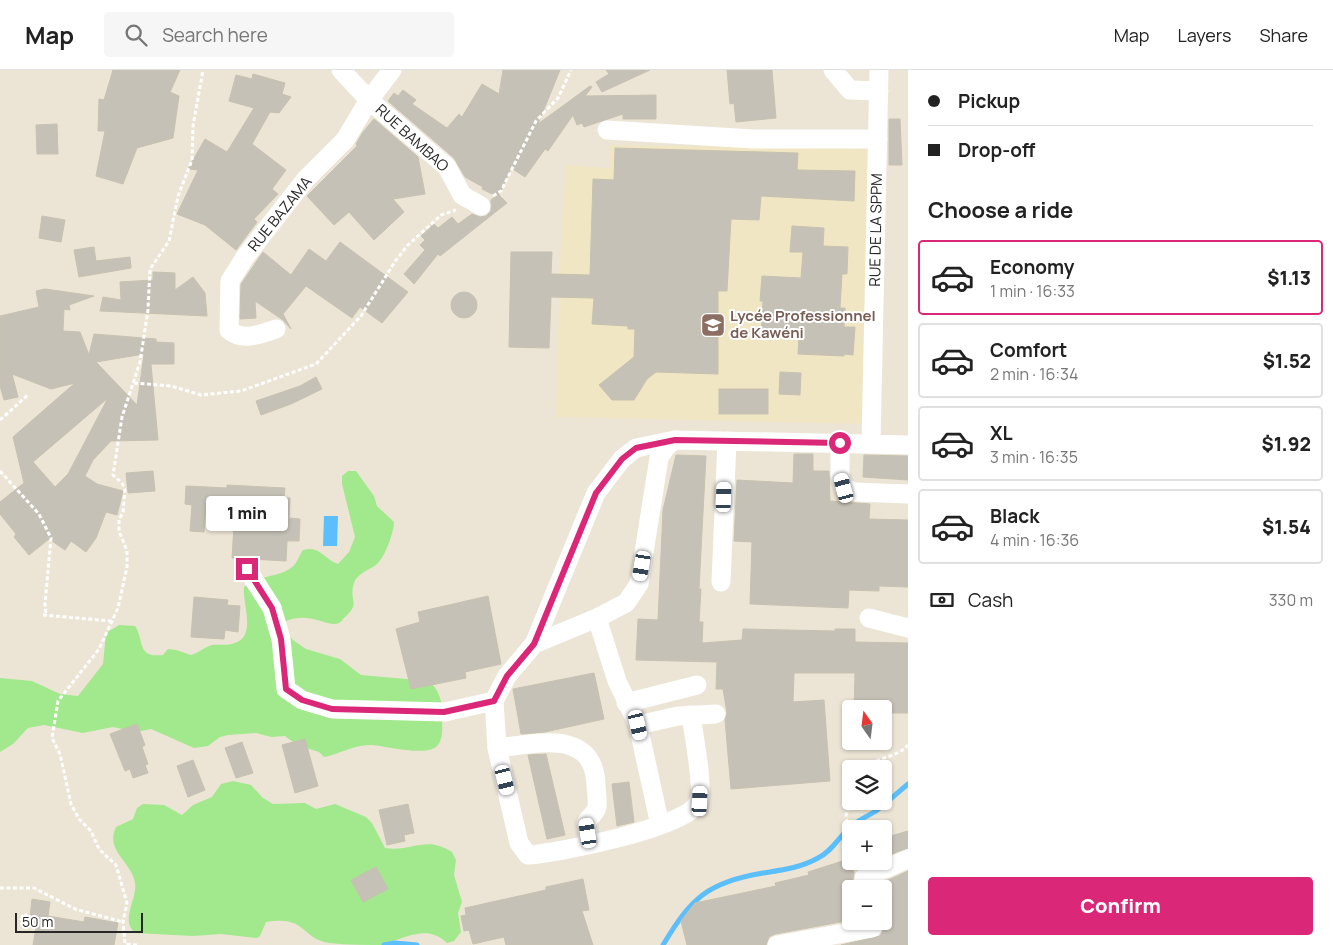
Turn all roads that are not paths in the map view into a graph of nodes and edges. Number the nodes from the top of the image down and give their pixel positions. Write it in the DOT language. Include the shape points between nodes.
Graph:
graph roads {
  1 [pos="341,70"];
  2 [pos="392,70"];
  3 [pos="833,70"];
  4 [pos="879,70"];
  5 [pos="879,91"];
  6 [pos="369,100"];
  7 [pos="607,130"];
  8 [pos="878,139"];
  9 [pos="481,206"];
  10 [pos="276,329"];
  11 [pos="675,440"];
  12 [pos="727,441"];
  13 [pos="840,443"];
  14 [pos="871,444"];
  15 [pos="908,445"];
  16 [pos="908,494"];
  17 [pos="247,569"];
  18 [pos="721,582"];
  19 [pos="597,618"];
  20 [pos="869,618"];
  21 [pos="908,628"];
  22 [pos="534,644"];
  23 [pos="697,685"];
  24 [pos="494,701"];
  25 [pos="626,703"];
  26 [pos="716,714"];
  27 [pos="691,715"];
  28 [pos="638,725"];
  29 [pos="497,748"];
  30 [pos="660,825"];
  31 [pos="589,843"];
  32 [pos="908,859"];
  33 [pos="892,867"];
  34 [pos="892,869"];
  35 [pos="887,870"];
  36 [pos="908,878"];
  37 [pos="869,880"];
  38 [pos="873,931"];
  39 [pos="777,945"];
  1 -- 6 [label="street, RUE BAMBAO"];
  2 -- 6 [label="street, RUE BAZAMA"];
  3 -- 5 [label="street" via="850,90"];
  4 -- 5 [label="street, RUE DE LA SPPM"];
  5 -- 8 [label="street, RUE DE LA SPPM"];
  6 -- 9 [label="street, RUE BAMBAO" via="447,168 462,195"];
  6 -- 10 [label="street, RUE BAZAMA" via="345,140 305,180 230,281 228,330 235,336 249,337"];
  7 -- 8 [label="street" via="753,139"];
  8 -- 14 [label="street, RUE DE LA SPPM"];
  11 -- 12 [label="street"];
  11 -- 19 [label="street" via="659,458 639,584 626,603"];
  11 -- 22 [label="street" via="636,448 622,459 596,493"];
  12 -- 13 [label="street"];
  12 -- 18 [label="street"];
  13 -- 14 [label="street"];
  13 -- 16 [label="street" via="840,476 844,488 855,492"];
  14 -- 15 [label="street"];
  17 -- 24 [label="street" via="272,608 281,639 286,689 302,700 332,709 444,712"];
  19 -- 22 [label="street"];
  19 -- 25 [label="street"];
  20 -- 21 [label="street"];
  22 -- 24 [label="street" via="507,676"];
  23 -- 25 [label="street"];
  24 -- 29 [label="street"];
  25 -- 28 [label="street"];
  26 -- 27 [label="street"];
  27 -- 28 [label="street"];
  27 -- 30 [label="street" via="700,801 684,816"];
  28 -- 30 [label="street"];
  29 -- 31 [label="street" via="519,843 528,855 550,854"];
  29 -- 31 [label="street" via="547,742 568,744 584,752 595,769 597,807 586,823"];
  30 -- 31 [label="street"];
  32 -- 33 [label="street"];
  34 -- 36 [label="street"];
  35 -- 37 [label="street"];
  38 -- 39 [label="street"];
}
